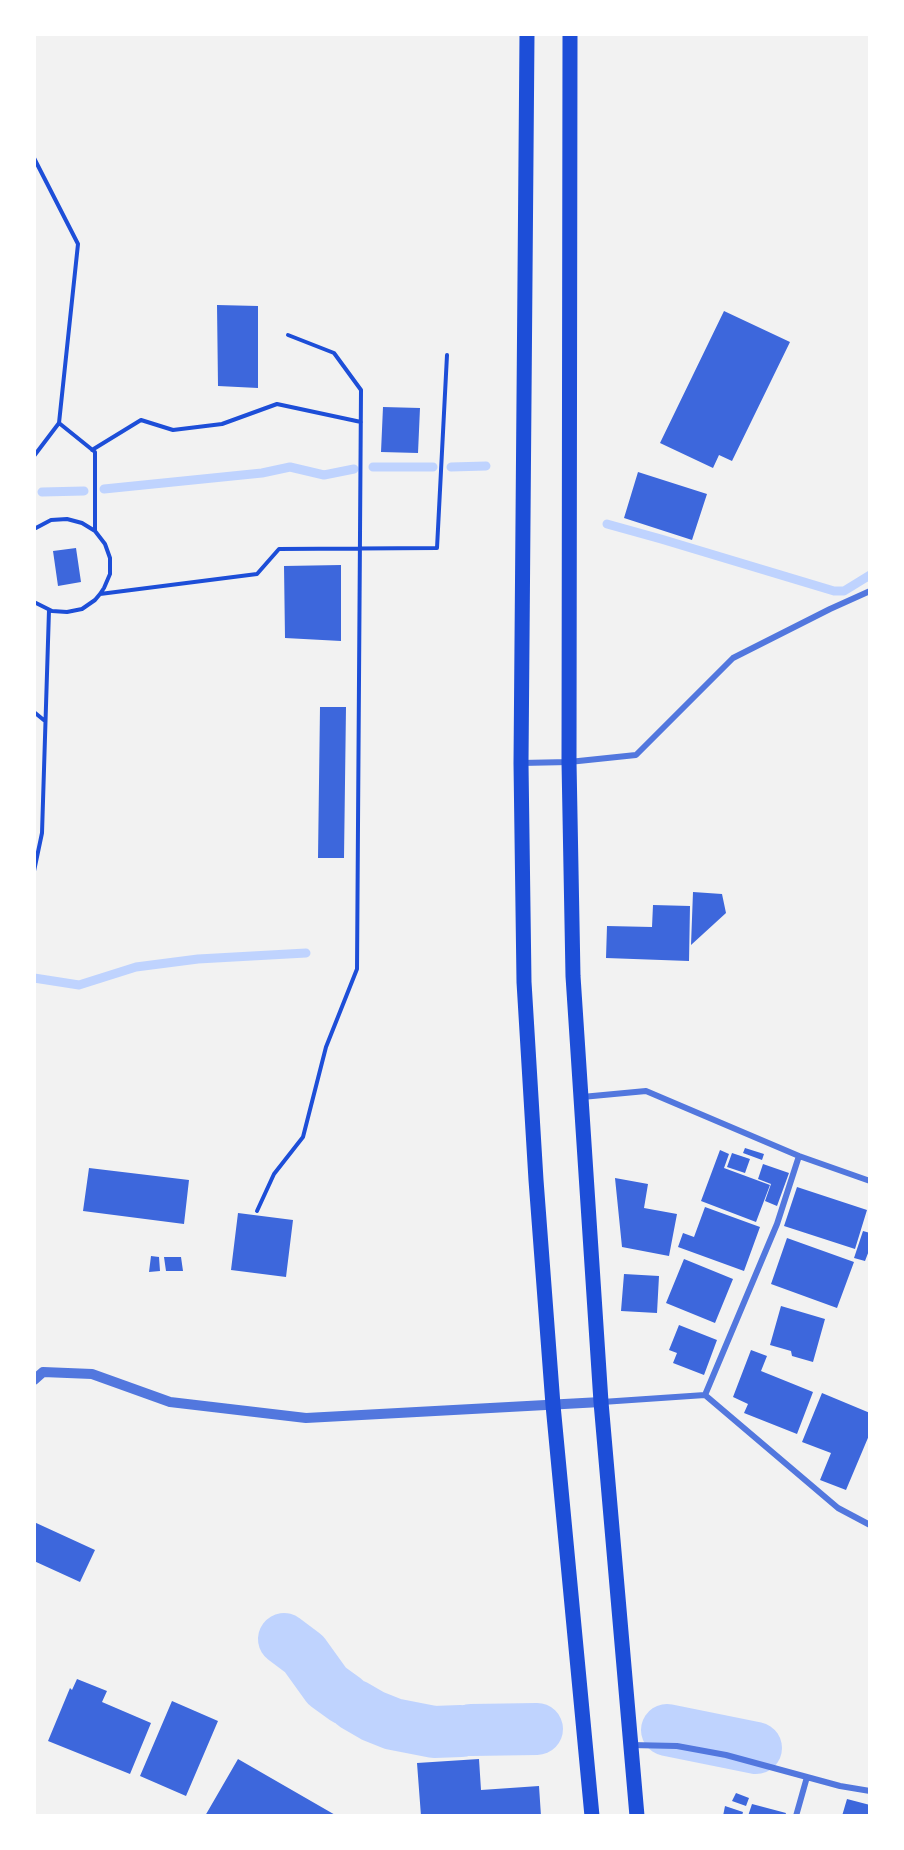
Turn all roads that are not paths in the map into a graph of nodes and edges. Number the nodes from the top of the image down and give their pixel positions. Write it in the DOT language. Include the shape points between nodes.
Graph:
graph roads {
  1 [pos="527,34"];
  2 [pos="570,34"];
  3 [pos="870,591"];
  4 [pos="569,762"];
  5 [pos="521,763"];
  6 [pos="580,1097"];
  7 [pos="799,1156"];
  8 [pos="870,1181"];
  9 [pos="34,1380"];
  10 [pos="705,1395"];
  11 [pos="602,1402"];
  12 [pos="553,1406"];
  13 [pos="870,1525"];
  14 [pos="631,1745"];
  15 [pos="807,1777"];
  16 [pos="870,1791"];
  17 [pos="592,1815"];
  18 [pos="638,1815"];
  19 [pos="796,1815"];
  1 -- 5 [label="main road"];
  2 -- 4 [label="main road"];
  3 -- 4 [label="street" via="733,658 636,755"];
  4 -- 5 [label="street"];
  4 -- 6 [label="main road" via="573,976"];
  5 -- 12 [label="main road" via="524,982"];
  6 -- 7 [label="street" via="646,1091"];
  6 -- 11 [label="main road"];
  7 -- 8 [label="street"];
  7 -- 10 [label="street" via="777,1224"];
  9 -- 12 [label="street" via="43,1371 92,1374 170,1402 306,1418"];
  10 -- 11 [label="street"];
  10 -- 13 [label="street" via="838,1508"];
  11 -- 12 [label="street"];
  11 -- 14 [label="main road"];
  12 -- 17 [label="main road"];
  14 -- 15 [label="street" via="677,1746"];
  14 -- 18 [label="main road"];
  15 -- 16 [label="street"];
  15 -- 19 [label="street"];
}
